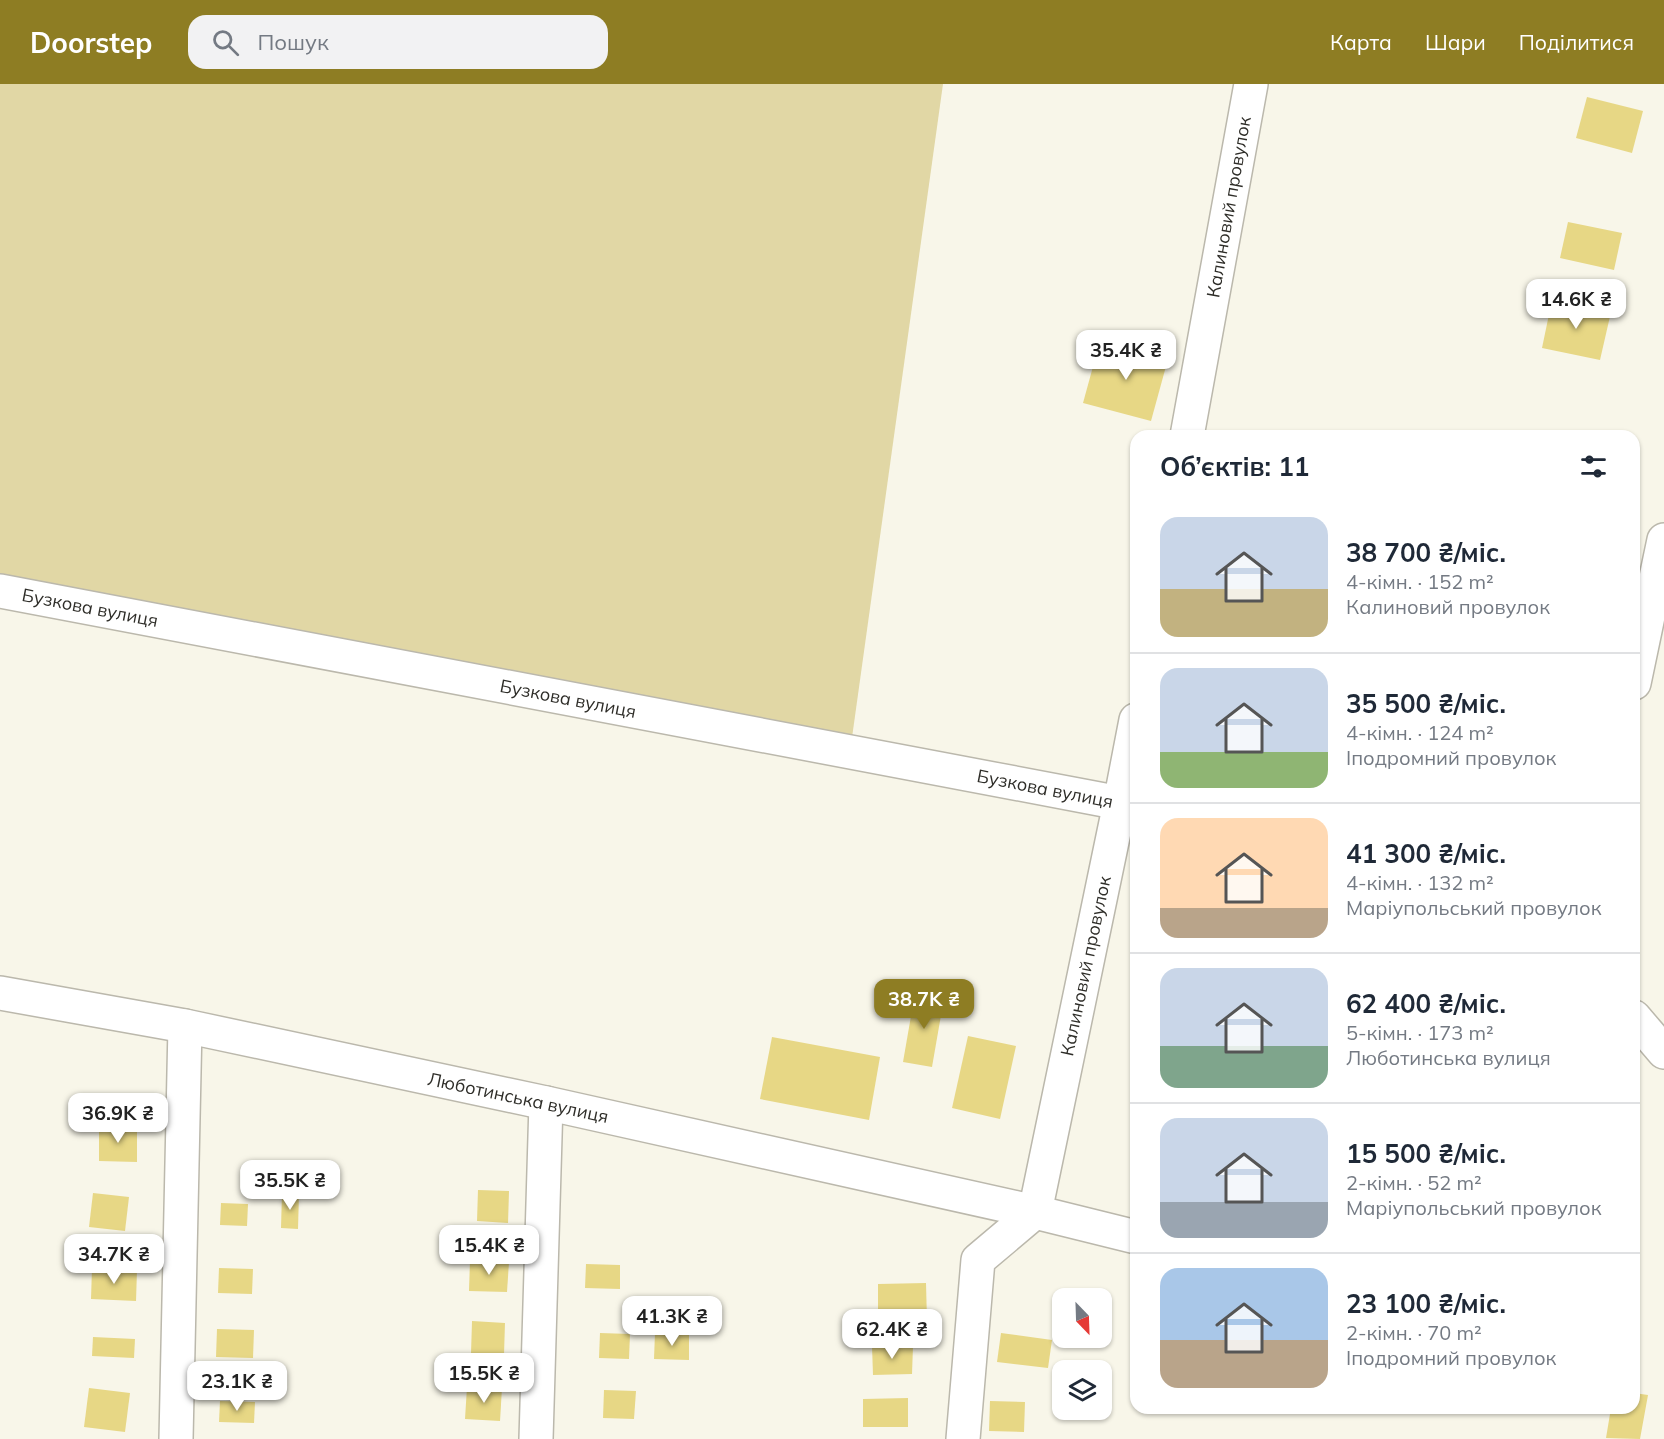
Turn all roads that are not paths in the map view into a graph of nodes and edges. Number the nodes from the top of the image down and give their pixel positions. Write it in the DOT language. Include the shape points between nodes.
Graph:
graph roads {
  1 [pos="1251,84"];
  2 [pos="1188,430"];
  3 [pos="1664,540"];
  4 [pos="0,591"];
  5 [pos="1640,654"];
  6 [pos="1130,783"];
  7 [pos="1128,804"];
  8 [pos="0,993"];
  9 [pos="1640,1024"];
  10 [pos="185,1026"];
  11 [pos="1664,1052"];
  12 [pos="546,1103"];
  13 [pos="1035,1212"];
  14 [pos="1130,1236"];
  15 [pos="176,1439"];
  16 [pos="536,1439"];
  17 [pos="963,1439"];
  1 -- 2 [label="street, Калиновий провулок"];
  3 -- 5 [label="street"];
  4 -- 7 [label="street, Бузкова вулиця"];
  6 -- 7 [label="street, Калиновий провулок"];
  7 -- 13 [label="street, Калиновий провулок"];
  8 -- 10 [label="street, Люботинська вулиця"];
  9 -- 11 [label="street"];
  10 -- 12 [label="street, Люботинська вулиця"];
  10 -- 15 [label="street"];
  12 -- 13 [label="street, Люботинська вулиця"];
  12 -- 16 [label="street"];
  13 -- 14 [label="street, Люботинська вулиця"];
  13 -- 17 [label="street" via="978,1260"];
}
